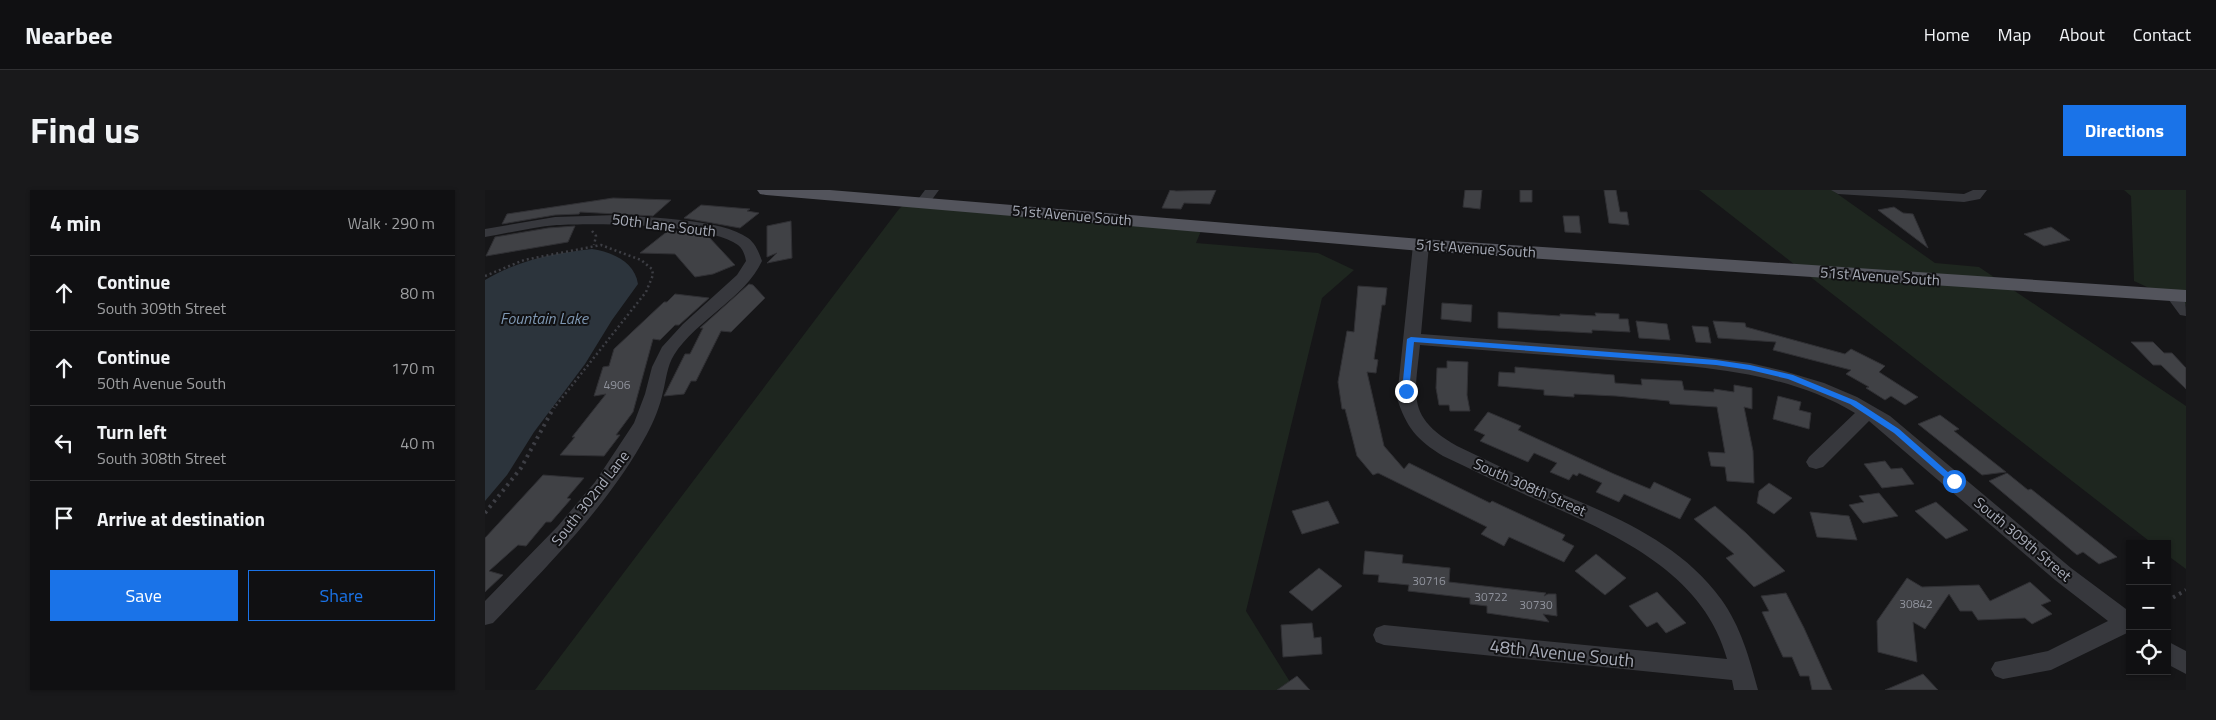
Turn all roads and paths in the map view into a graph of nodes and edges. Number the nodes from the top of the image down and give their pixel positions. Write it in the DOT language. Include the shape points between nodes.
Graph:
graph roads {
  1 [pos="766,190"];
  2 [pos="1838,190"];
  3 [pos="795,191"];
  4 [pos="1978,193"];
  5 [pos="927,196"];
  6 [pos="485,233"];
  7 [pos="1421,245"];
  8 [pos="485,276"];
  9 [pos="2182,301"];
  10 [pos="1411,339"];
  11 [pos="662,361"];
  12 [pos="1868,411"];
  13 [pos="1816,462"];
  14 [pos="485,513"];
  15 [pos="2186,590"];
  16 [pos="2171,599"];
  17 [pos="485,616"];
  18 [pos="2126,622"];
  19 [pos="2126,625"];
  20 [pos="1384,635"];
  21 [pos="2171,654"];
  22 [pos="2186,664"];
  23 [pos="2003,669"];
  24 [pos="1743,680"];
  1 -- 3 [label="main road, 51st Avenue South"];
  2 -- 4 [label="street" via="1947,198 1964,198"];
  3 -- 5 [label="main road, 51st Avenue South"];
  5 -- 7 [label="main road, 51st Avenue South"];
  6 -- 11 [label="street, 50th Lane South" via="548,222 610,218 703,228 739,238 754,256 751,267 681,336"];
  7 -- 9 [label="main road, 51st Avenue South"];
  7 -- 10 [label="street, South 308th Street"];
  8 -- 14 [label="path" via="524,260 597,245 641,260 653,275 646,292 556,404 521,468"];
  10 -- 12 [label="street, South 309th Street" via="1750,367 1836,394"];
  10 -- 24 [label="street, South 308th Street" via="1406,391 1411,417 1419,427 1450,451 1623,529 1658,550 1709,600 1729,632"];
  11 -- 17 [label="street, South 302nd Lane" via="649,409 634,441 571,525"];
  12 -- 13 [label="street"];
  12 -- 18 [label="street, South 309th Street"];
  15 -- 16 [label="path"];
  19 -- 23 [label="street" via="2051,660"];
  20 -- 24 [label="street, 48th Avenue South"];
  21 -- 22 [label="street"];
}
